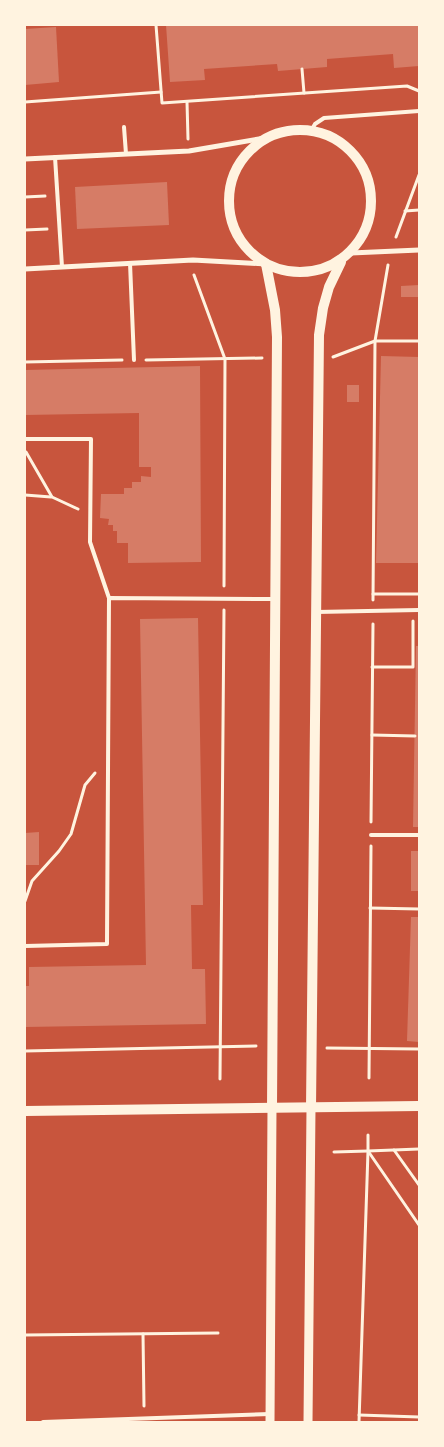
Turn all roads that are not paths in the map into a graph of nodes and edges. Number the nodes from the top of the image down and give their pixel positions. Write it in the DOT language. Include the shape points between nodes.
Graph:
graph roads {
  1 [pos="419,110"];
  2 [pos="124,127"];
  3 [pos="311,131"];
  4 [pos="265,138"];
  5 [pos="126,154"];
  6 [pos="55,157"];
  7 [pos="25,159"];
  8 [pos="419,250"];
  9 [pos="351,253"];
  10 [pos="341,262"];
  11 [pos="130,263"];
  12 [pos="266,264"];
  13 [pos="62,267"];
  14 [pos="25,269"];
  15 [pos="134,360"];
  16 [pos="25,439"];
  17 [pos="109,598"];
  18 [pos="276,599"];
  19 [pos="419,610"];
  20 [pos="316,612"];
  21 [pos="419,835"];
  22 [pos="371,836"];
  23 [pos="25,946"];
  24 [pos="419,1106"];
  25 [pos="272,1108"];
  26 [pos="311,1108"];
  27 [pos="25,1111"];
  28 [pos="270,1418"];
  29 [pos="43,1422"];
  30 [pos="308,1422"];
  1 -- 3 [label="lane" via="324,118"];
  2 -- 5 [label="lane"];
  3 -- 4 [label="main road" via="287,131"];
  3 -- 9 [label="main road" via="339,142 351,152 364,171 370,191 370,213 364,232"];
  4 -- 5 [label="street" via="189,151"];
  4 -- 12 [label="main road" via="239,164 228,200 230,219 237,236 251,253"];
  5 -- 6 [label="street"];
  6 -- 7 [label="street"];
  6 -- 13 [label="lane"];
  8 -- 9 [label="street"];
  9 -- 10 [label="main road"];
  10 -- 12 [label="main road" via="313,271 292,272"];
  10 -- 20 [label="main road" via="329,287 319,335"];
  11 -- 12 [label="street" via="193,260"];
  11 -- 13 [label="street"];
  11 -- 15 [label="lane"];
  12 -- 18 [label="main road" via="276,310 277,337"];
  13 -- 14 [label="street"];
  16 -- 17 [label="lane" via="91,439 90,542"];
  17 -- 18 [label="lane"];
  17 -- 23 [label="lane" via="107,944"];
  18 -- 25 [label="main road"];
  19 -- 20 [label="lane"];
  20 -- 26 [label="main road"];
  21 -- 22 [label="lane"];
  24 -- 26 [label="main road"];
  25 -- 26 [label="main road"];
  25 -- 27 [label="main road"];
  25 -- 28 [label="street"];
  26 -- 30 [label="street"];
  28 -- 29 [label="lane"];
}
